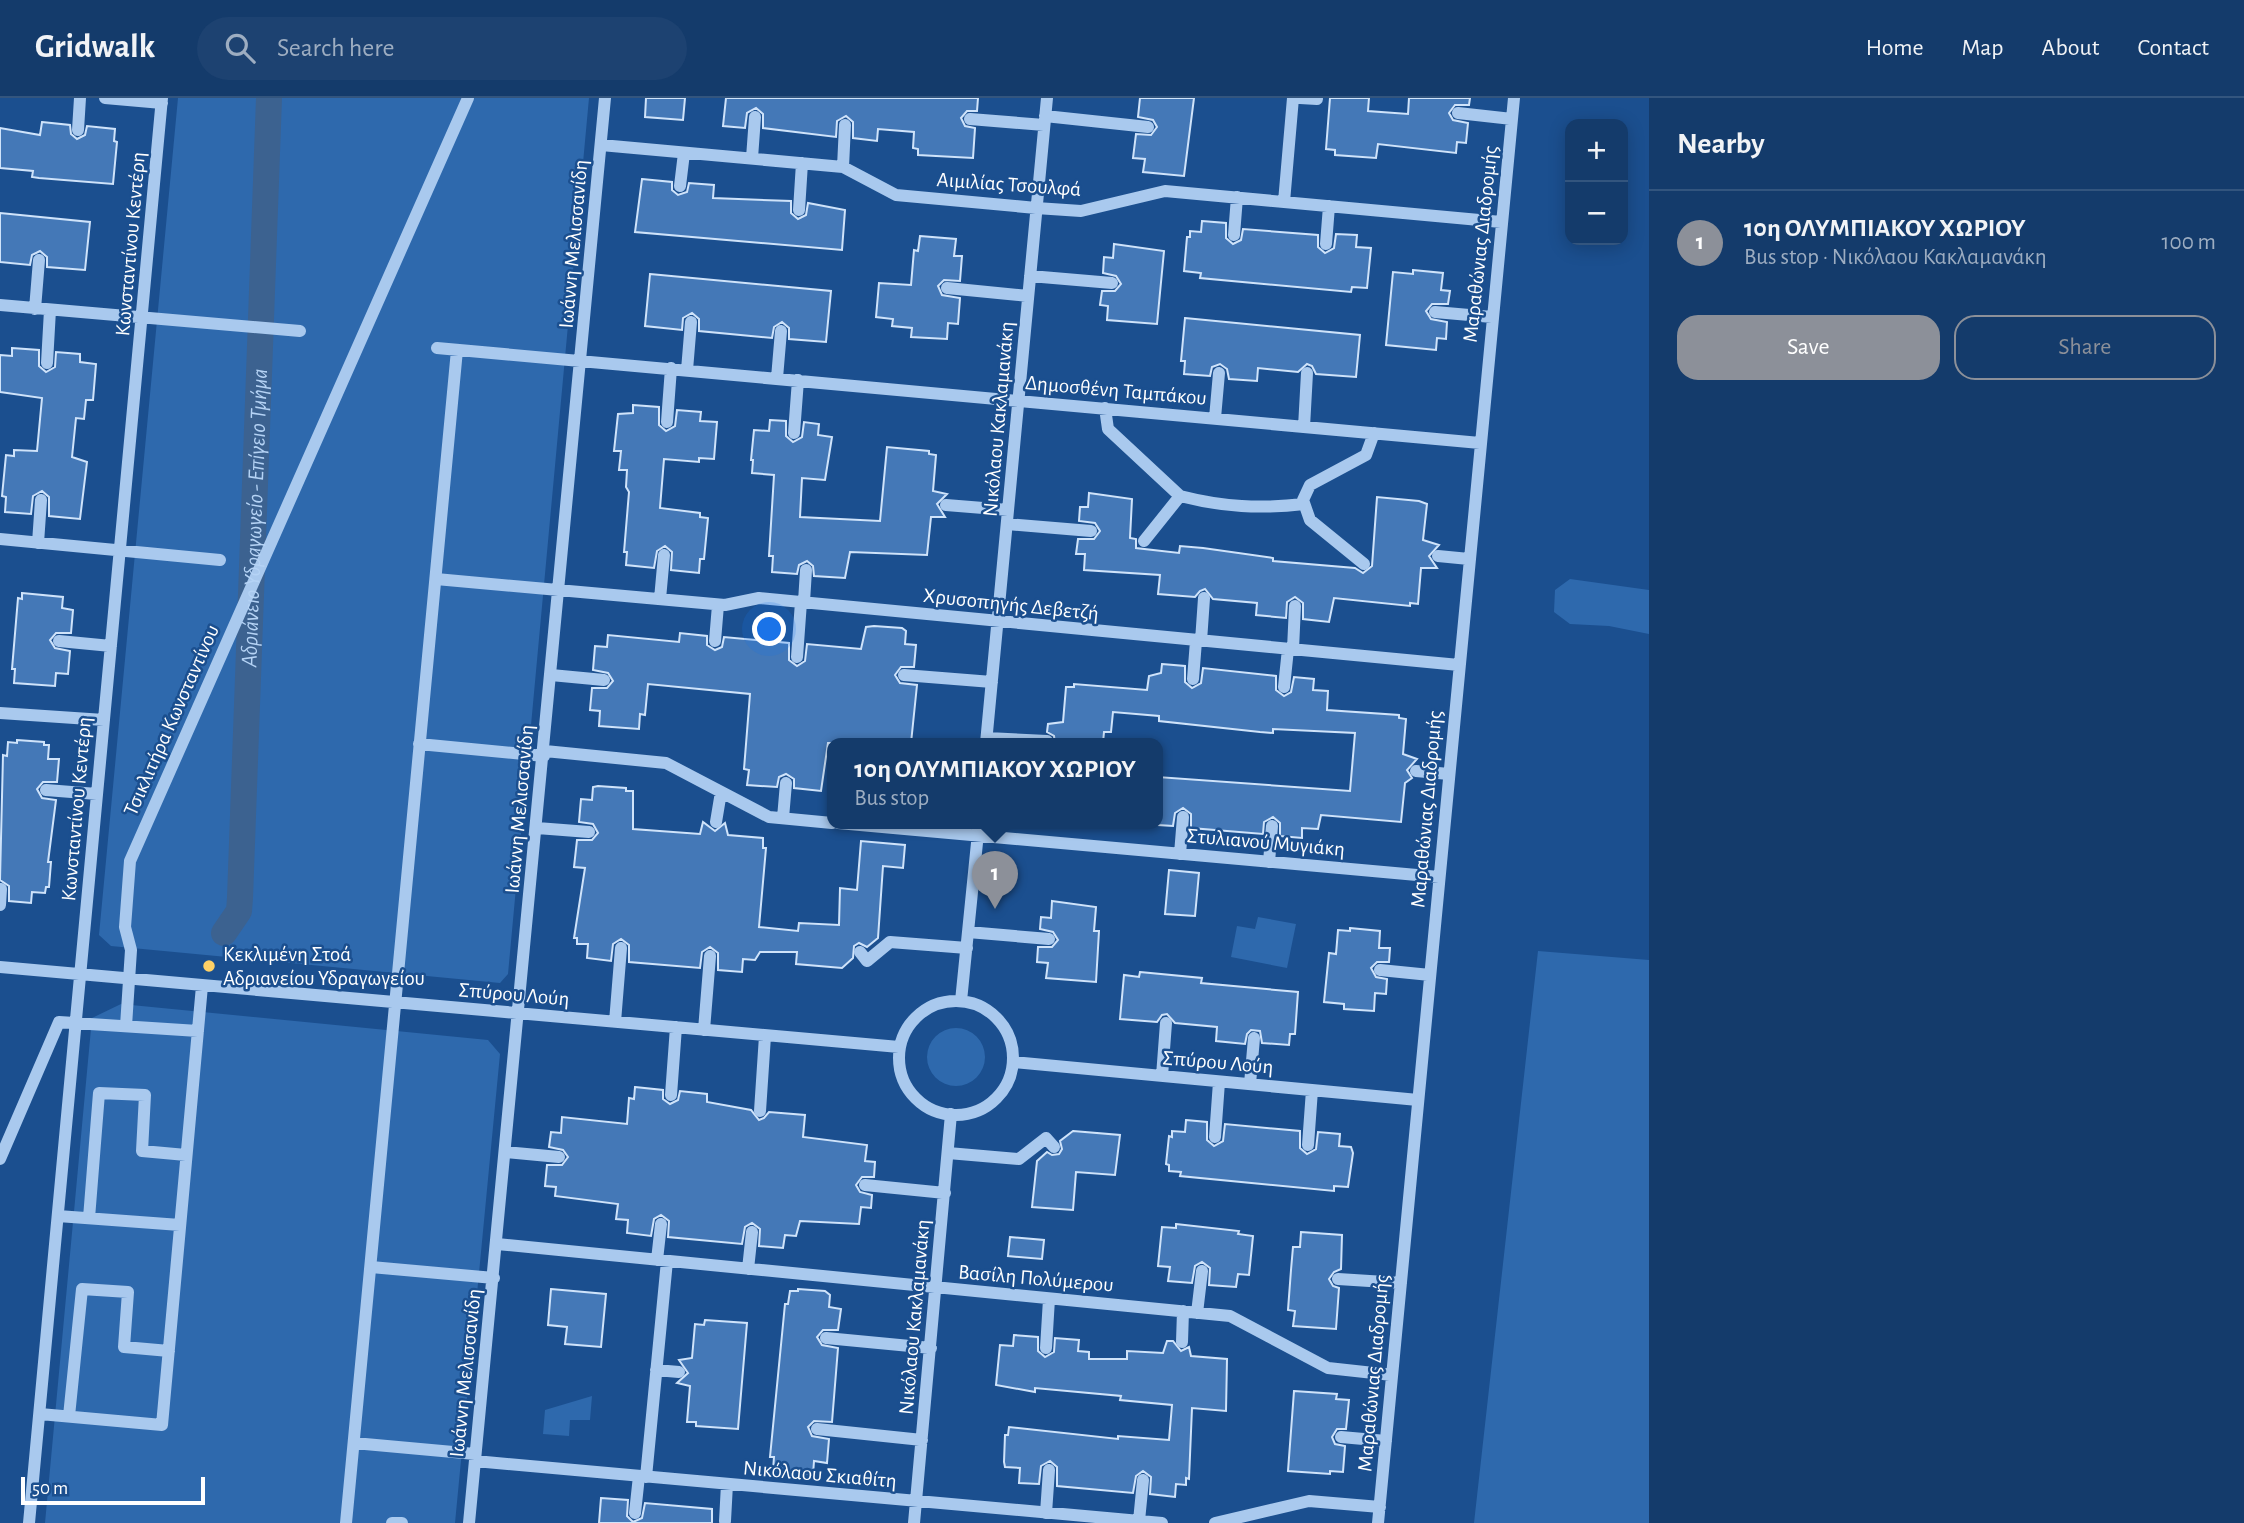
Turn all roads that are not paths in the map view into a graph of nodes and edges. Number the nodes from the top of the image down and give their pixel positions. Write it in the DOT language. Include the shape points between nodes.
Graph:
graph roads {
  1 [pos="80,98"];
  2 [pos="105,98"];
  3 [pos="468,98"];
  4 [pos="606,98"];
  5 [pos="1047,98"];
  6 [pos="1293,98"];
  7 [pos="1300,98"];
  8 [pos="1514,98"];
  9 [pos="1317,99"];
  10 [pos="162,101"];
  11 [pos="1458,113"];
  12 [pos="755,117"];
  13 [pos="1512,118"];
  14 [pos="970,119"];
  15 [pos="1044,121"];
  16 [pos="845,125"];
  17 [pos="1147,127"];
  18 [pos="78,130"];
  19 [pos="601,145"];
  20 [pos="684,153"];
  21 [pos="752,158"];
  22 [pos="802,163"];
  23 [pos="843,167"];
  24 [pos="681,187"];
  25 [pos="1237,197"];
  26 [pos="1284,202"];
  27 [pos="1329,206"];
  28 [pos="1036,208"];
  29 [pos="799,210"];
  30 [pos="1502,222"];
  31 [pos="1234,235"];
  32 [pos="1326,244"];
  33 [pos="39,260"];
  34 [pos="1030,276"];
  35 [pos="1112,283"];
  36 [pos="947,288"];
  37 [pos="1028,296"];
  38 [pos="0,305"];
  39 [pos="35,309"];
  40 [pos="50,310"];
  41 [pos="1435,312"];
  42 [pos="1492,317"];
  43 [pos="142,319"];
  44 [pos="691,322"];
  45 [pos="300,331"];
  46 [pos="781,331"];
  47 [pos="438,348"];
  48 [pos="457,350"];
  49 [pos="582,360"];
  50 [pos="47,363"];
  51 [pos="671,368"];
  52 [pos="687,370"];
  53 [pos="1219,373"];
  54 [pos="1307,373"];
  55 [pos="777,378"];
  56 [pos="799,380"];
  57 [pos="1019,400"];
  58 [pos="1105,408"];
  59 [pos="1215,418"];
  60 [pos="667,422"];
  61 [pos="1304,426"];
  62 [pos="794,433"];
  63 [pos="1374,433"];
  64 [pos="1480,443"];
  65 [pos="1180,496"];
  66 [pos="41,500"];
  67 [pos="1304,504"];
  68 [pos="946,505"];
  69 [pos="1008,510"];
  70 [pos="1007,524"];
  71 [pos="1091,531"];
  72 [pos="0,539"];
  73 [pos="1144,541"];
  74 [pos="38,543"];
  75 [pos="121,551"];
  76 [pos="664,555"];
  77 [pos="1438,556"];
  78 [pos="1469,559"];
  79 [pos="220,560"];
  80 [pos="1364,564"];
  81 [pos="807,570"];
  82 [pos="436,579"];
  83 [pos="559,590"];
  84 [pos="1204,598"];
  85 [pos="660,599"];
  86 [pos="802,602"];
  87 [pos="718,605"];
  88 [pos="1295,606"];
  89 [pos="998,622"];
  90 [pos="59,641"];
  91 [pos="715,641"];
  92 [pos="1199,641"];
  93 [pos="111,646"];
  94 [pos="1290,649"];
  95 [pos="797,657"];
  96 [pos="1459,665"];
  97 [pos="551,675"];
  98 [pos="904,675"];
  99 [pos="1193,679"];
  100 [pos="604,680"];
  101 [pos="992,682"];
  102 [pos="1284,687"];
  103 [pos="0,713"];
  104 [pos="104,720"];
  105 [pos="987,738"];
  106 [pos="419,744"];
  107 [pos="544,754"];
  108 [pos="1416,771"];
  109 [pos="1449,774"];
  110 [pos="786,783"];
  111 [pos="46,790"];
  112 [pos="721,792"];
  113 [pos="97,794"];
  114 [pos="1183,817"];
  115 [pos="783,818"];
  116 [pos="716,822"];
  117 [pos="827,822"];
  118 [pos="1272,826"];
  119 [pos="537,828"];
  120 [pos="958,829"];
  121 [pos="978,830"];
  122 [pos="589,832"];
  123 [pos="1180,854"];
  124 [pos="1269,862"];
  125 [pos="1439,877"];
  126 [pos="1,889"];
  127 [pos="0,905"];
  128 [pos="968,932"];
  129 [pos="1049,939"];
  130 [pos="621,948"];
  131 [pos="967,948"];
  132 [pos="860,952"];
  133 [pos="710,956"];
  134 [pos="0,967"];
  135 [pos="1380,970"];
  136 [pos="80,975"];
  137 [pos="1430,975"];
  138 [pos="128,979"];
  139 [pos="202,986"];
  140 [pos="961,1001"];
  141 [pos="395,1003"];
  142 [pos="520,1014"];
  143 [pos="76,1022"];
  144 [pos="615,1022"];
  145 [pos="1166,1023"];
  146 [pos="126,1026"];
  147 [pos="676,1027"];
  148 [pos="704,1030"];
  149 [pos="198,1031"];
  150 [pos="765,1035"];
  151 [pos="1254,1038"];
  152 [pos="899,1047"];
  153 [pos="1013,1062"];
  154 [pos="1162,1076"];
  155 [pos="1219,1082"];
  156 [pos="1250,1084"];
  157 [pos="1312,1090"];
  158 [pos="671,1095"];
  159 [pos="1418,1100"];
  160 [pos="760,1111"];
  161 [pos="951,1114"];
  162 [pos="1215,1137"];
  163 [pos="1308,1145"];
  164 [pos="1054,1147"];
  165 [pos="506,1152"];
  166 [pos="948,1153"];
  167 [pos="186,1155"];
  168 [pos="559,1157"];
  169 [pos="0,1159"];
  170 [pos="865,1185"];
  171 [pos="945,1193"];
  172 [pos="58,1216"];
  173 [pos="89,1218"];
  174 [pos="661,1224"];
  175 [pos="180,1225"];
  176 [pos="751,1232"];
  177 [pos="497,1244"];
  178 [pos="662,1260"];
  179 [pos="371,1268"];
  180 [pos="748,1269"];
  181 [pos="1202,1271"];
  182 [pos="494,1278"];
  183 [pos="1338,1279"];
  184 [pos="1401,1283"];
  185 [pos="937,1288"];
  186 [pos="1049,1299"];
  187 [pos="1183,1311"];
  188 [pos="1197,1313"];
  189 [pos="826,1338"];
  190 [pos="1182,1342"];
  191 [pos="931,1348"];
  192 [pos="1046,1348"];
  193 [pos="169,1351"];
  194 [pos="656,1370"];
  195 [pos="679,1372"];
  196 [pos="1392,1375"];
  197 [pos="40,1413"];
  198 [pos="69,1416"];
  199 [pos="817,1429"];
  200 [pos="1341,1437"];
  201 [pos="922,1440"];
  202 [pos="1386,1441"];
  203 [pos="354,1443"];
  204 [pos="475,1457"];
  205 [pos="1049,1470"];
  206 [pos="643,1476"];
  207 [pos="1143,1480"];
  208 [pos="727,1484"];
  209 [pos="916,1502"];
  210 [pos="1380,1507"];
  211 [pos="635,1513"];
  212 [pos="1046,1513"];
  213 [pos="725,1521"];
  214 [pos="1116,1521"];
  215 [pos="1139,1521"];
  216 [pos="29,1523"];
  217 [pos="346,1523"];
  218 [pos="392,1523"];
  219 [pos="402,1523"];
  220 [pos="469,1523"];
  221 [pos="914,1523"];
  222 [pos="1162,1523"];
  223 [pos="1215,1523"];
  224 [pos="1378,1523"];
  1 -- 18 [label="street"];
  2 -- 10 [label="street"];
  3 -- 138 [label="street, Τσικλιτήρα Κωνσταντίνου" via="130,861 125,927 131,950"];
  4 -- 19 [label="street, Ιωάννη Μελισσανίδη"];
  5 -- 15 [label="street, Νικόλαου Κακλαμανάκη"];
  6 -- 26 [label="street"];
  7 -- 9 [label="street"];
  8 -- 13 [label="street, Μαραθώνιας Διαδρομής"];
  10 -- 43 [label="street, Κωνσταντίνου Κεντέρη"];
  11 -- 13 [label="street"];
  12 -- 21 [label="street"];
  13 -- 30 [label="street, Μαραθώνιας Διαδρομής"];
  14 -- 15 [label="street"];
  15 -- 17 [label="street"];
  15 -- 28 [label="street, Νικόλαου Κακλαμανάκη"];
  16 -- 23 [label="street"];
  19 -- 20 [label="street, Αιμιλίας Τσουλφά"];
  19 -- 49 [label="street, Ιωάννη Μελισσανίδη"];
  20 -- 21 [label="street, Αιμιλίας Τσουλφά"];
  20 -- 24 [label="street"];
  21 -- 22 [label="street, Αιμιλίας Τσουλφά"];
  22 -- 23 [label="street, Αιμιλίας Τσουλφά"];
  22 -- 29 [label="street"];
  23 -- 28 [label="street, Αιμιλίας Τσουλφά" via="897,195"];
  25 -- 26 [label="street, Αιμιλίας Τσουλφά"];
  25 -- 28 [label="street, Αιμιλίας Τσουλφά" via="1165,191 1081,211"];
  25 -- 31 [label="street"];
  26 -- 27 [label="street, Αιμιλίας Τσουλφά"];
  27 -- 30 [label="street, Αιμιλίας Τσουλφά"];
  27 -- 32 [label="street"];
  28 -- 34 [label="street, Νικόλαου Κακλαμανάκη"];
  30 -- 42 [label="street, Μαραθώνιας Διαδρομής"];
  33 -- 39 [label="street"];
  34 -- 35 [label="street"];
  34 -- 37 [label="street, Νικόλαου Κακλαμανάκη"];
  36 -- 37 [label="street"];
  37 -- 57 [label="street, Νικόλαου Κακλαμανάκη"];
  38 -- 39 [label="street"];
  39 -- 40 [label="street"];
  40 -- 43 [label="street"];
  40 -- 50 [label="street"];
  41 -- 42 [label="street"];
  42 -- 64 [label="street, Μαραθώνιας Διαδρομής"];
  43 -- 45 [label="street"];
  43 -- 75 [label="street, Κωνσταντίνου Κεντέρη"];
  44 -- 52 [label="street"];
  46 -- 55 [label="street"];
  47 -- 48 [label="street, Δημοσθένη Ταμπάκου"];
  48 -- 49 [label="street, Δημοσθένη Ταμπάκου"];
  48 -- 82 [label="street"];
  49 -- 51 [label="street, Δημοσθένη Ταμπάκου"];
  49 -- 83 [label="street, Ιωάννη Μελισσανίδη"];
  51 -- 52 [label="street, Δημοσθένη Ταμπάκου"];
  51 -- 60 [label="street"];
  52 -- 55 [label="street, Δημοσθένη Ταμπάκου"];
  53 -- 59 [label="street"];
  54 -- 61 [label="street"];
  55 -- 56 [label="street, Δημοσθένη Ταμπάκου"];
  56 -- 57 [label="street, Δημοσθένη Ταμπάκου"];
  56 -- 62 [label="street"];
  57 -- 58 [label="street, Δημοσθένη Ταμπάκου"];
  57 -- 69 [label="street, Νικόλαου Κακλαμανάκη"];
  58 -- 59 [label="street, Δημοσθένη Ταμπάκου"];
  58 -- 65 [label="street" via="1108,429"];
  59 -- 61 [label="street, Δημοσθένη Ταμπάκου"];
  61 -- 63 [label="street, Δημοσθένη Ταμπάκου"];
  63 -- 64 [label="street, Δημοσθένη Ταμπάκου"];
  63 -- 67 [label="street" via="1366,455 1310,485"];
  64 -- 78 [label="street, Μαραθώνιας Διαδρομής"];
  65 -- 67 [label="street" via="1217,506 1266,509"];
  65 -- 73 [label="street"];
  66 -- 74 [label="street"];
  67 -- 80 [label="street" via="1310,520"];
  68 -- 69 [label="street"];
  69 -- 70 [label="street, Νικόλαου Κακλαμανάκη"];
  70 -- 71 [label="street"];
  70 -- 89 [label="street, Νικόλαου Κακλαμανάκη"];
  72 -- 74 [label="street"];
  74 -- 75 [label="street"];
  75 -- 79 [label="street"];
  75 -- 93 [label="street, Κωνσταντίνου Κεντέρη"];
  76 -- 85 [label="street"];
  77 -- 78 [label="street"];
  78 -- 96 [label="street, Μαραθώνιας Διαδρομής"];
  81 -- 86 [label="street"];
  82 -- 83 [label="street, Χρυσοπηγής Δεβετζή"];
  82 -- 106 [label="street"];
  83 -- 85 [label="street, Χρυσοπηγής Δεβετζή"];
  83 -- 97 [label="street, Ιωάννη Μελισσανίδη"];
  84 -- 92 [label="street"];
  85 -- 87 [label="street, Χρυσοπηγής Δεβετζή"];
  86 -- 87 [label="street, Χρυσοπηγής Δεβετζή" via="759,598"];
  86 -- 89 [label="street, Χρυσοπηγής Δεβετζή"];
  86 -- 95 [label="street"];
  87 -- 91 [label="street"];
  88 -- 94 [label="street"];
  89 -- 92 [label="street, Χρυσοπηγής Δεβετζή"];
  89 -- 101 [label="street, Νικόλαου Κακλαμανάκη"];
  90 -- 93 [label="street"];
  92 -- 94 [label="street, Χρυσοπηγής Δεβετζή"];
  92 -- 99 [label="street"];
  93 -- 104 [label="street, Κωνσταντίνου Κεντέρη"];
  94 -- 96 [label="street, Χρυσοπηγής Δεβετζή"];
  94 -- 102 [label="street"];
  96 -- 109 [label="street, Μαραθώνιας Διαδρομής"];
  97 -- 100 [label="street"];
  97 -- 107 [label="street, Ιωάννη Μελισσανίδη"];
  98 -- 101 [label="street"];
  101 -- 105 [label="street, Νικόλαου Κακλαμανάκη"];
  103 -- 104 [label="street"];
  104 -- 113 [label="street, Κωνσταντίνου Κεντέρη"];
  106 -- 107 [label="street"];
  106 -- 141 [label="street"];
  107 -- 112 [label="street" via="666,763"];
  107 -- 119 [label="street, Ιωάννη Μελισσανίδη"];
  108 -- 109 [label="street"];
  109 -- 125 [label="street, Μαραθώνιας Διαδρομής"];
  110 -- 115 [label="street"];
  111 -- 113 [label="street"];
  112 -- 115 [label="street" via="769,817"];
  112 -- 116 [label="street"];
  113 -- 136 [label="street, Κωνσταντίνου Κεντέρη"];
  114 -- 123 [label="street"];
  115 -- 117 [label="street"];
  118 -- 124 [label="street"];
  119 -- 122 [label="street"];
  119 -- 142 [label="street, Ιωάννη Μελισσανίδη"];
  120 -- 121 [label="street, Στυλιανού Μυγιάκη"];
  121 -- 123 [label="street, Στυλιανού Μυγιάκη"];
  121 -- 128 [label="street"];
  123 -- 124 [label="street, Στυλιανού Μυγιάκη"];
  124 -- 125 [label="street, Στυλιανού Μυγιάκη"];
  125 -- 137 [label="street, Μαραθώνιας Διαδρομής"];
  126 -- 127 [label="street"];
  128 -- 129 [label="street"];
  128 -- 131 [label="street"];
  130 -- 144 [label="street"];
  131 -- 132 [label="street" via="890,942 867,961"];
  131 -- 140 [label="street"];
  133 -- 148 [label="street"];
  134 -- 136 [label="street, Σπύρου Λούη"];
  135 -- 137 [label="street"];
  136 -- 138 [label="street, Σπύρου Λούη"];
  136 -- 143 [label="street, Κωνσταντίνου Κεντέρη"];
  137 -- 159 [label="street, Μαραθώνιας Διαδρομής"];
  138 -- 139 [label="street, Σπύρου Λούη"];
  138 -- 146 [label="street, Τσικλιτήρα Κωνσταντίνου"];
  139 -- 141 [label="street, Σπύρου Λούη"];
  139 -- 149 [label="street"];
  140 -- 152 [label="street" via="938,1003 921,1012 907,1027"];
  140 -- 153 [label="street" via="992,1013 1004,1026"];
  141 -- 142 [label="street, Σπύρου Λούη"];
  141 -- 179 [label="street"];
  142 -- 144 [label="street, Σπύρου Λούη"];
  142 -- 165 [label="street, Ιωάννη Μελισσανίδη"];
  143 -- 146 [label="street"];
  143 -- 169 [label="street" via="60,1022"];
  143 -- 172 [label="street, Κωνσταντίνου Κεντέρη"];
  144 -- 147 [label="street, Σπύρου Λούη"];
  145 -- 154 [label="street"];
  146 -- 149 [label="street"];
  147 -- 148 [label="street, Σπύρου Λούη"];
  147 -- 158 [label="street"];
  148 -- 150 [label="street, Σπύρου Λούη"];
  149 -- 167 [label="street"];
  150 -- 152 [label="street, Σπύρου Λούη"];
  150 -- 160 [label="street"];
  151 -- 156 [label="street"];
  152 -- 161 [label="street" via="899,1069 909,1091 927,1107"];
  153 -- 154 [label="street, Σπύρου Λούη"];
  153 -- 161 [label="street" via="1000,1095 986,1107"];
  154 -- 155 [label="street, Σπύρου Λούη"];
  155 -- 156 [label="street, Σπύρου Λούη"];
  155 -- 162 [label="street"];
  156 -- 157 [label="street, Σπύρου Λούη"];
  157 -- 159 [label="street, Σπύρου Λούη"];
  157 -- 163 [label="street"];
  159 -- 184 [label="street, Μαραθώνιας Διαδρομής"];
  161 -- 166 [label="street, Νικόλαου Κακλαμανάκη"];
  164 -- 166 [label="street" via="1046,1139 1019,1159"];
  165 -- 168 [label="street"];
  165 -- 177 [label="street, Ιωάννη Μελισσανίδη"];
  166 -- 171 [label="street, Νικόλαου Κακλαμανάκη"];
  167 -- 173 [label="street" via="142,1151 145,1095 99,1093"];
  167 -- 175 [label="street"];
  170 -- 171 [label="street"];
  171 -- 185 [label="street, Νικόλαου Κακλαμανάκη"];
  172 -- 173 [label="street"];
  172 -- 197 [label="street, Κωνσταντίνου Κεντέρη"];
  173 -- 175 [label="street"];
  174 -- 178 [label="street"];
  175 -- 193 [label="street"];
  176 -- 180 [label="street"];
  177 -- 178 [label="street, Βασίλη Πολύμερου"];
  177 -- 182 [label="street, Ιωάννη Μελισσανίδη"];
  178 -- 180 [label="street, Βασίλη Πολύμερου"];
  178 -- 194 [label="street"];
  179 -- 182 [label="street"];
  179 -- 203 [label="street"];
  180 -- 185 [label="street, Βασίλη Πολύμερου"];
  181 -- 188 [label="street"];
  182 -- 204 [label="street, Ιωάννη Μελισσανίδη"];
  183 -- 184 [label="street"];
  184 -- 196 [label="street, Μαραθώνιας Διαδρομής"];
  185 -- 186 [label="street, Βασίλη Πολύμερου"];
  185 -- 191 [label="street, Νικόλαου Κακλαμανάκη"];
  186 -- 187 [label="street, Βασίλη Πολύμερου"];
  186 -- 192 [label="street"];
  187 -- 188 [label="street, Βασίλη Πολύμερου"];
  187 -- 190 [label="street"];
  188 -- 196 [label="street, Βασίλη Πολύμερου" via="1230,1316 1328,1368"];
  189 -- 191 [label="street"];
  191 -- 201 [label="street, Νικόλαου Κακλαμανάκη"];
  193 -- 198 [label="street" via="162,1425"];
  193 -- 198 [label="street" via="124,1347 128,1292 82,1289"];
  194 -- 195 [label="street"];
  194 -- 206 [label="street"];
  196 -- 202 [label="street, Μαραθώνιας Διαδρομής"];
  197 -- 198 [label="street"];
  197 -- 216 [label="street, Κωνσταντίνου Κεντέρη"];
  199 -- 201 [label="street"];
  200 -- 202 [label="street"];
  201 -- 209 [label="street, Νικόλαου Κακλαμανάκη"];
  202 -- 210 [label="street, Μαραθώνιας Διαδρομής"];
  203 -- 204 [label="street, Νικόλαου Σκιαθίτη"];
  203 -- 217 [label="street"];
  204 -- 206 [label="street, Νικόλαου Σκιαθίτη"];
  204 -- 220 [label="street, Ιωάννη Μελισσανίδη"];
  205 -- 212 [label="street"];
  206 -- 208 [label="street, Νικόλαου Σκιαθίτη"];
  206 -- 211 [label="street"];
  207 -- 215 [label="street"];
  208 -- 209 [label="street, Νικόλαου Σκιαθίτη"];
  208 -- 213 [label="street"];
  209 -- 212 [label="street, Νικόλαου Σκιαθίτη"];
  209 -- 221 [label="street, Νικόλαου Κακλαμανάκη"];
  210 -- 223 [label="street" via="1309,1501"];
  210 -- 224 [label="street, Μαραθώνιας Διαδρομής"];
  212 -- 214 [label="street, Νικόλαου Σκιαθίτη"];
  214 -- 215 [label="street, Νικόλαου Σκιαθίτη"];
  215 -- 222 [label="street, Νικόλαου Σκιαθίτη"];
  218 -- 219 [label="street"];
}
